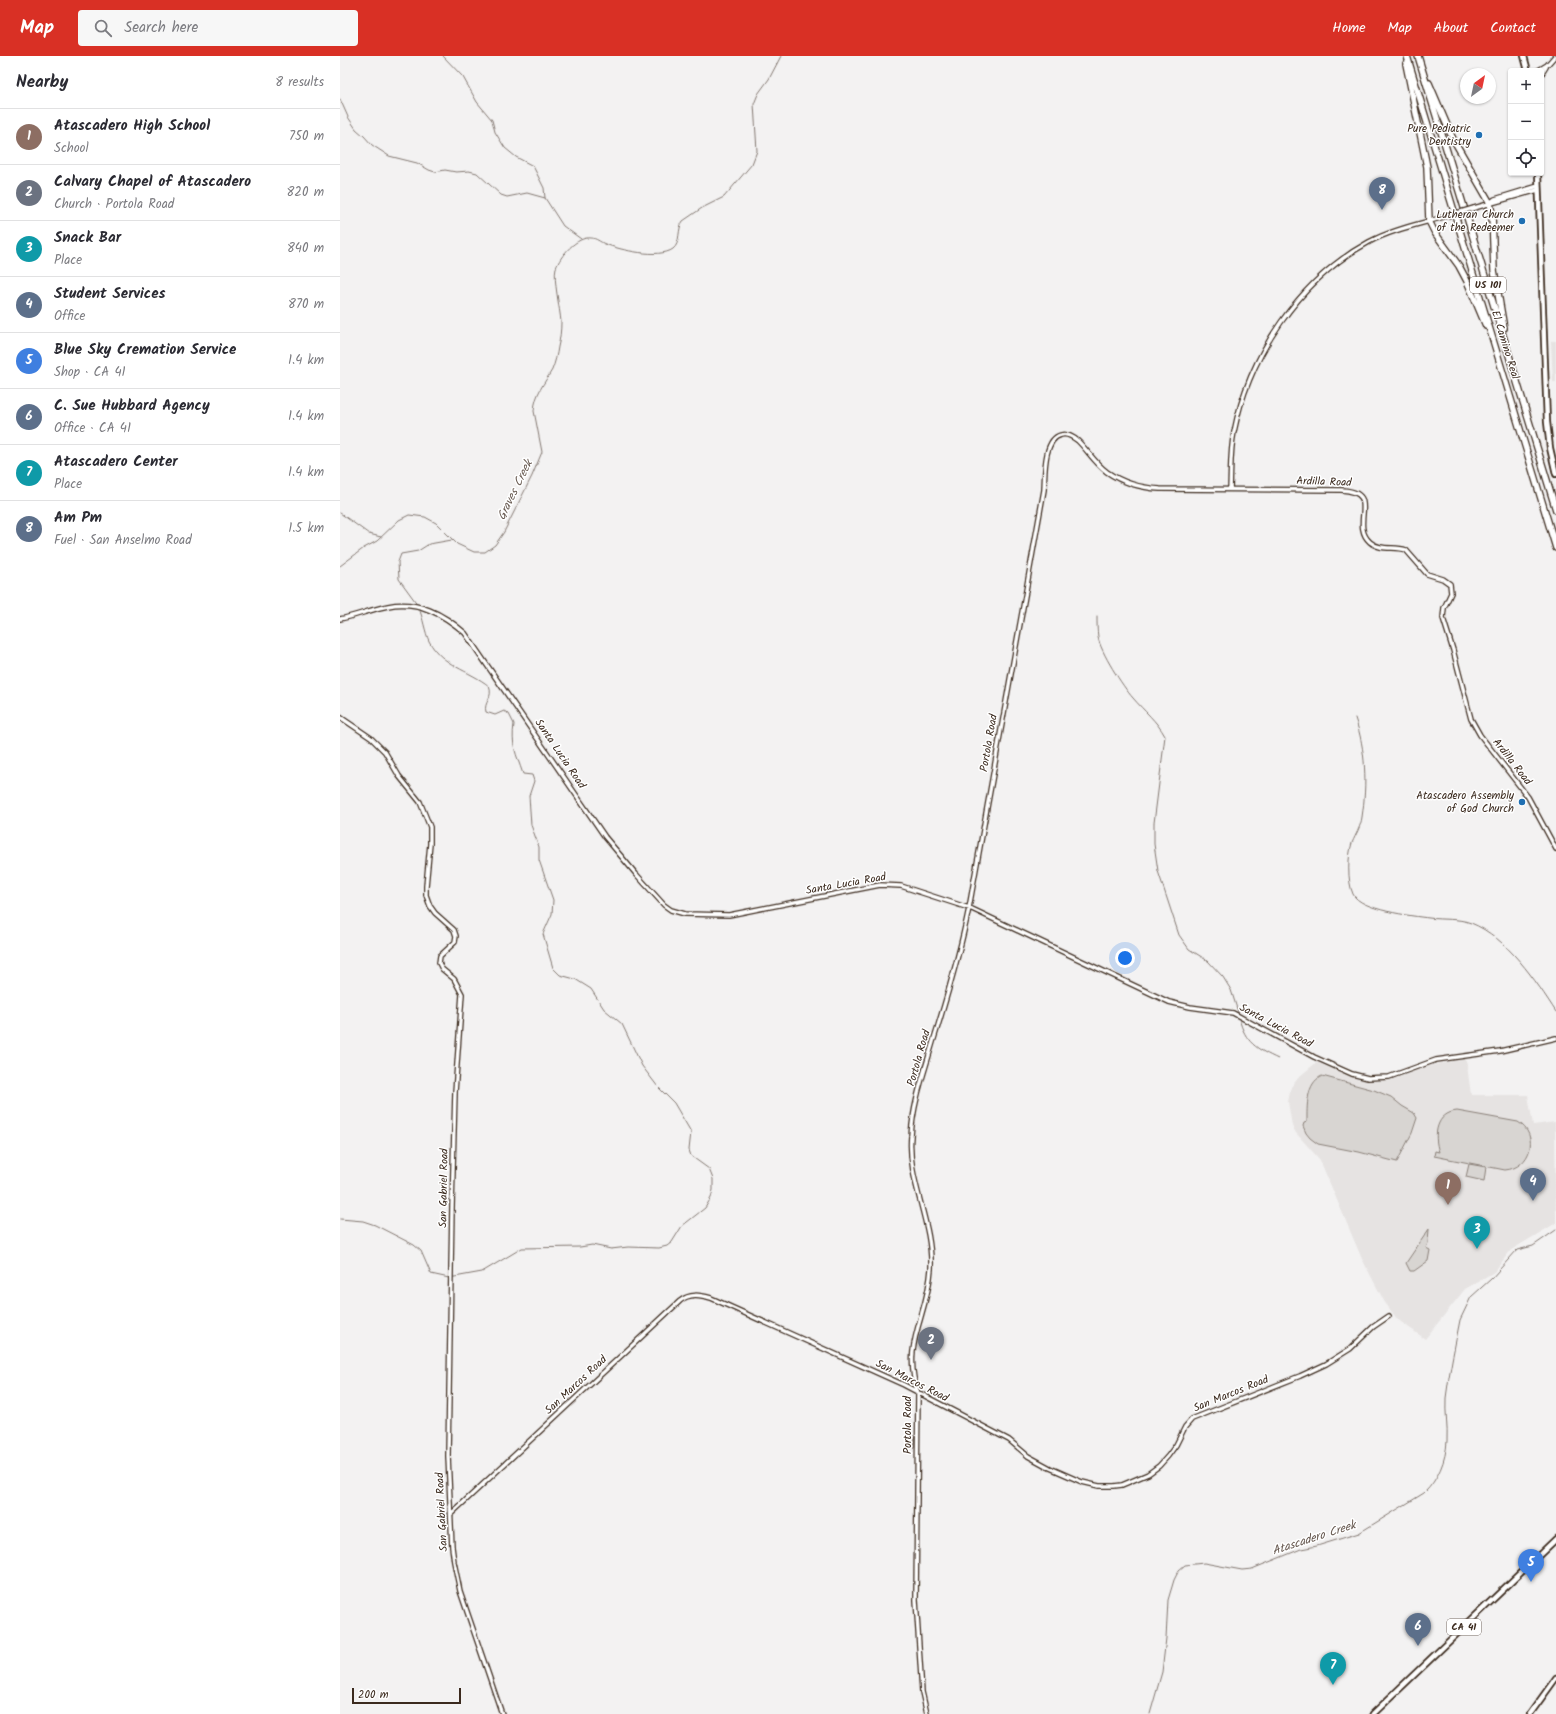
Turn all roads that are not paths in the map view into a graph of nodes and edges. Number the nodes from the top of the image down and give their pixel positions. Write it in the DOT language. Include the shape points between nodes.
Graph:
graph roads {
  1 [pos="1406,56"];
  2 [pos="1524,56"];
  3 [pos="1555,56"];
  4 [pos="1419,58"];
  5 [pos="1547,65"];
  6 [pos="1527,68"];
  7 [pos="1542,68"];
  8 [pos="1544,70"];
  9 [pos="1538,176"];
  10 [pos="1538,188"];
  11 [pos="1490,203"];
  12 [pos="1429,221"];
  13 [pos="1496,351"];
  14 [pos="1509,354"];
  15 [pos="1077,440"];
  16 [pos="1556,474"];
  17 [pos="1230,489"];
  18 [pos="1556,510"];
  19 [pos="1556,548"];
  20 [pos="340,619"];
  21 [pos="340,717"];
  22 [pos="1556,849"];
  23 [pos="969,908"];
  24 [pos="1556,1038"];
  25 [pos="1389,1316"];
  26 [pos="918,1393"];
  27 [pos="451,1514"];
  28 [pos="1556,1539"];
  29 [pos="1556,1678"];
  30 [pos="502,1714"];
  31 [pos="927,1714"];
  32 [pos="1373,1714"];
  33 [pos="1530,1714"];
  1 -- 12 [label="highway" via="1427,167"];
  1 -- 13 [label="highway, El Camino Real / US 101"];
  2 -- 6 [label="main road"];
  3 -- 5 [label="street"];
  4 -- 11 [label="highway" via="1452,137"];
  4 -- 14 [label="highway, El Camino Real / US 101"];
  5 -- 7 [label="street"];
  5 -- 8 [label="street"];
  9 -- 10 [label="main road"];
  10 -- 11 [label="street"];
  10 -- 16 [label="main road" via="1546,401 1550,448"];
  11 -- 12 [label="street, bridge"];
  11 -- 14 [label="highway" via="1494,270"];
  12 -- 13 [label="highway" via="1467,281"];
  12 -- 17 [label="street" via="1385,235 1357,249 1310,287 1278,326 1256,365 1240,410 1234,433"];
  13 -- 19 [label="highway, El Camino Real / US 101"];
  14 -- 18 [label="highway, El Camino Real / US 101"];
  15 -- 17 [label="street, Ardilla Road" via="1106,471 1135,486 1160,489"];
  15 -- 23 [label="street, Portola Road" via="1060,435 1052,439 1048,448 1044,490"];
  17 -- 22 [label="street, Ardilla Road" via="1356,492 1364,502 1362,527 1370,542 1380,547 1406,550 1427,574 1448,582 1451,593 1444,608 1443,618 1454,650 1470,719 1528,797"];
  20 -- 23 [label="street, Santa Lucia Road" via="389,606 404,605 433,610 454,623 465,633 605,837 631,869 671,910 685,914 729,915 884,884 901,886"];
  21 -- 27 [label="street, San Gabriel Road" via="371,738 385,752 399,776 420,802 430,827 426,895 435,913 454,930 456,936 455,942 440,956 439,962 442,969 454,979 462,994 452,1205 448,1456"];
  23 -- 24 [label="street, Santa Lucia Road" via="1169,1002 1236,1014 1314,1057 1363,1077 1389,1077 1436,1060 1494,1052"];
  23 -- 26 [label="street, Portola Road" via="956,965 913,1114 910,1137 912,1164 926,1217 931,1256 928,1290 914,1336 912,1352 912,1370"];
  25 -- 26 [label="street, San Marcos Road" via="1350,1349 1326,1364 1192,1419 1159,1466 1142,1477 1122,1485 1099,1486 1069,1477 1028,1456 1009,1440"];
  26 -- 27 [label="street, San Marcos Road" via="711,1298 687,1296"];
  26 -- 31 [label="street, Portola Road" via="916,1600 922,1692"];
  27 -- 30 [label="street, San Gabriel Road" via="454,1562 460,1591"];
  28 -- 32 [label="main road, CA 41 / CA 41"];
  29 -- 33 [label="main road"];
}
